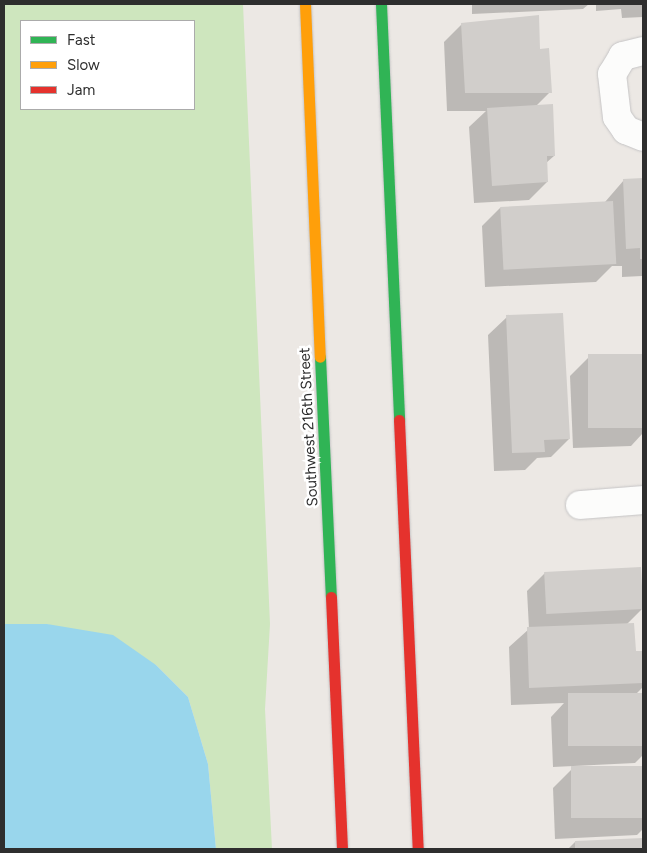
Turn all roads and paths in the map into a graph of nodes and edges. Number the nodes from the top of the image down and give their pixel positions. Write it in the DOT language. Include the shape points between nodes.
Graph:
graph roads {
  1 [pos="305,4"];
  2 [pos="381,4"];
  3 [pos="643,51"];
  4 [pos="643,136"];
  5 [pos="643,500"];
  6 [pos="580,505"];
  7 [pos="342,849"];
  8 [pos="418,849"];
  1 -- 7 [label="street, Southwest 216th Street"];
  2 -- 8 [label="street"];
  3 -- 4 [label="street" via="623,56 612,74 617,117 626,130"];
  5 -- 6 [label="street"];
}
